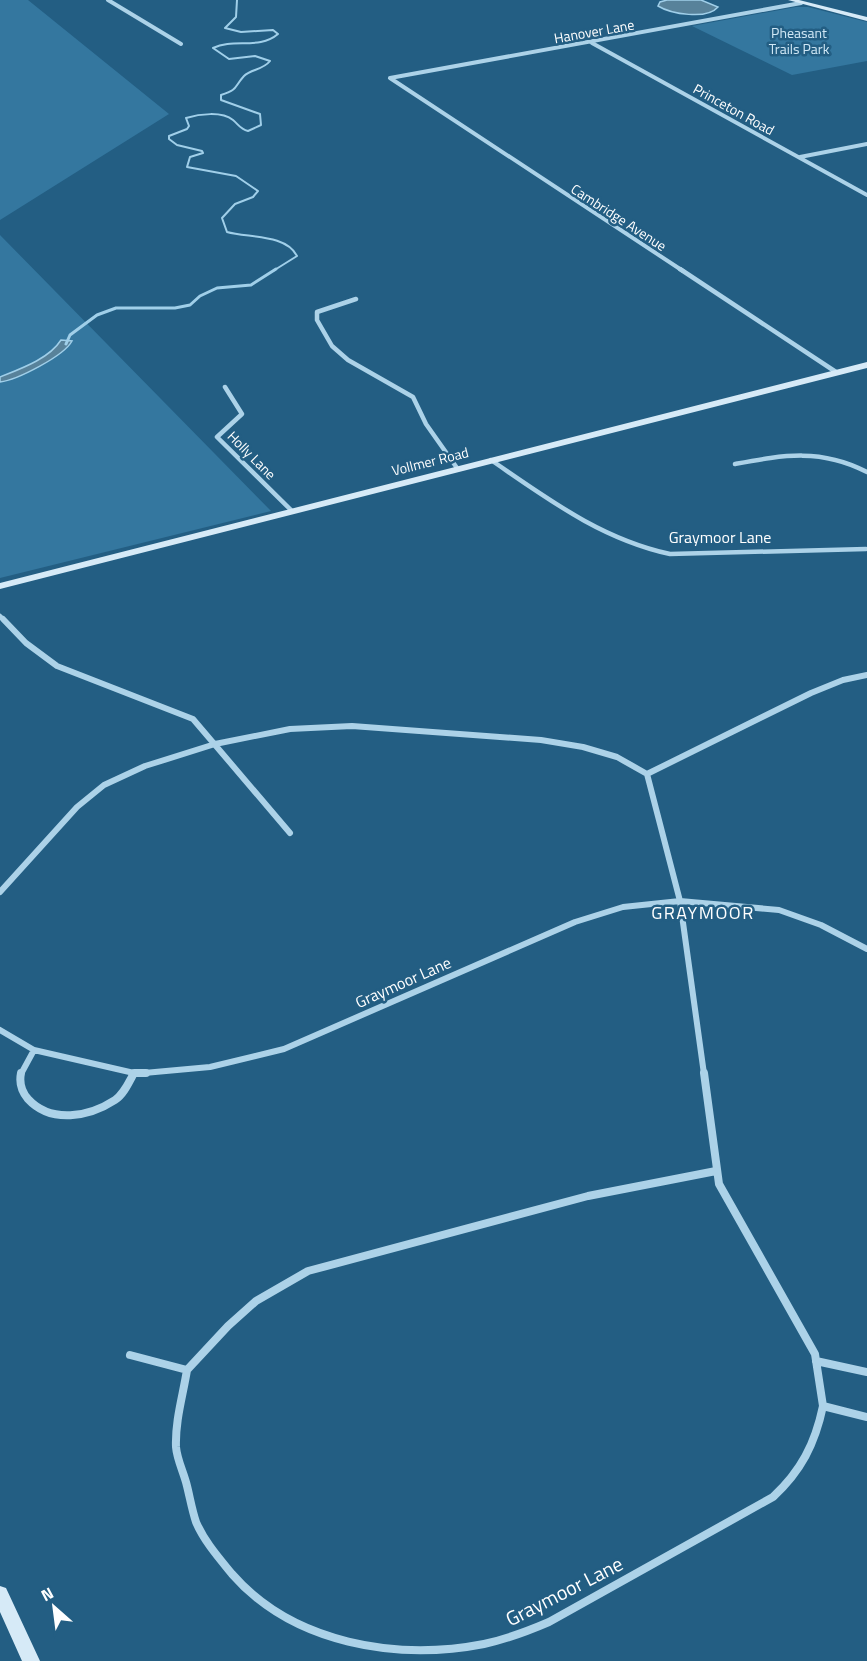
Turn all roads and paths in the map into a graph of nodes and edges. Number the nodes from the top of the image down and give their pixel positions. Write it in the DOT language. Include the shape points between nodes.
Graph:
graph roads {
  1 [pos="108,0"];
  2 [pos="791,0"];
  3 [pos="801,3"];
  4 [pos="865,18"];
  5 [pos="591,42"];
  6 [pos="181,44"];
  7 [pos="390,78"];
  8 [pos="867,144"];
  9 [pos="800,158"];
  10 [pos="867,195"];
  11 [pos="356,298"];
  12 [pos="867,365"];
  13 [pos="836,372"];
  14 [pos="225,387"];
  15 [pos="491,460"];
  16 [pos="735,464"];
  17 [pos="457,468"];
  18 [pos="867,472"];
  19 [pos="291,510"];
  20 [pos="867,542"];
  21 [pos="866,549"];
  22 [pos="0,586"];
  23 [pos="0,616"];
  24 [pos="867,675"];
  25 [pos="214,744"];
  26 [pos="647,774"];
  27 [pos="290,833"];
  28 [pos="0,892"];
  29 [pos="680,901"];
  30 [pos="867,949"];
  31 [pos="0,1030"];
  32 [pos="34,1050"];
  33 [pos="134,1073"];
  34 [pos="716,1171"];
  35 [pos="130,1355"];
  36 [pos="816,1362"];
  37 [pos="187,1370"];
  38 [pos="867,1372"];
  39 [pos="823,1406"];
  40 [pos="867,1417"];
  41 [pos="0,1593"];
  42 [pos="31,1661"];
  1 -- 6 [label="street"];
  2 -- 3 [label="main road"];
  3 -- 4 [label="main road"];
  3 -- 5 [label="street, Hanover Lane"];
  5 -- 7 [label="street, Hanover Lane"];
  5 -- 9 [label="street, Princeton Road"];
  7 -- 13 [label="street, Cambridge Avenue"];
  8 -- 9 [label="street"];
  9 -- 10 [label="street, Princeton Road"];
  11 -- 17 [label="street" via="317,312 317,320 332,346 348,360 413,397 426,424"];
  12 -- 13 [label="main road, Vollmer Road"];
  13 -- 15 [label="main road, Vollmer Road"];
  14 -- 19 [label="street, Holly Lane" via="242,414 217,437"];
  15 -- 17 [label="main road, Vollmer Road"];
  15 -- 21 [label="street, Graymoor Lane" via="592,528 645,550 670,554"];
  16 -- 18 [label="street" via="785,455 820,454 845,459"];
  17 -- 19 [label="main road, Vollmer Road"];
  19 -- 22 [label="main road, Vollmer Road"];
  20 -- 21 [label="street, Graymoor Lane"];
  23 -- 25 [label="street" via="26,643 57,666 193,718"];
  24 -- 26 [label="street" via="811,693"];
  25 -- 26 [label="street" via="290,729 352,726 541,740 617,757"];
  25 -- 27 [label="street"];
  25 -- 28 [label="street" via="145,766 104,785 77,807"];
  26 -- 29 [label="street, Graymoor Lane"];
  29 -- 30 [label="street, Graymoor Lane" via="779,910 821,925"];
  29 -- 33 [label="street, Graymoor Lane" via="623,907 575,922 284,1049 239,1062"];
  29 -- 34 [label="street, Graymoor Lane"];
  31 -- 32 [label="street, Graymoor Lane"];
  32 -- 33 [label="street, Graymoor Lane"];
  32 -- 33 [label="street" via="19,1080 22,1094 40,1112 66,1117 95,1111 118,1098"];
  34 -- 36 [label="street, Graymoor Lane" via="719,1184"];
  34 -- 37 [label="street" via="588,1196 308,1271 249,1305"];
  35 -- 37 [label="street"];
  36 -- 38 [label="street"];
  36 -- 39 [label="street, Graymoor Lane"];
  37 -- 39 [label="street, Graymoor Lane" via="176,1446 198,1525 237,1582 283,1617 311,1630 375,1647 423,1651 486,1645 533,1630 758,1507 785,1487 808,1457"];
  39 -- 40 [label="street"];
  41 -- 42 [label="main road"];
}
